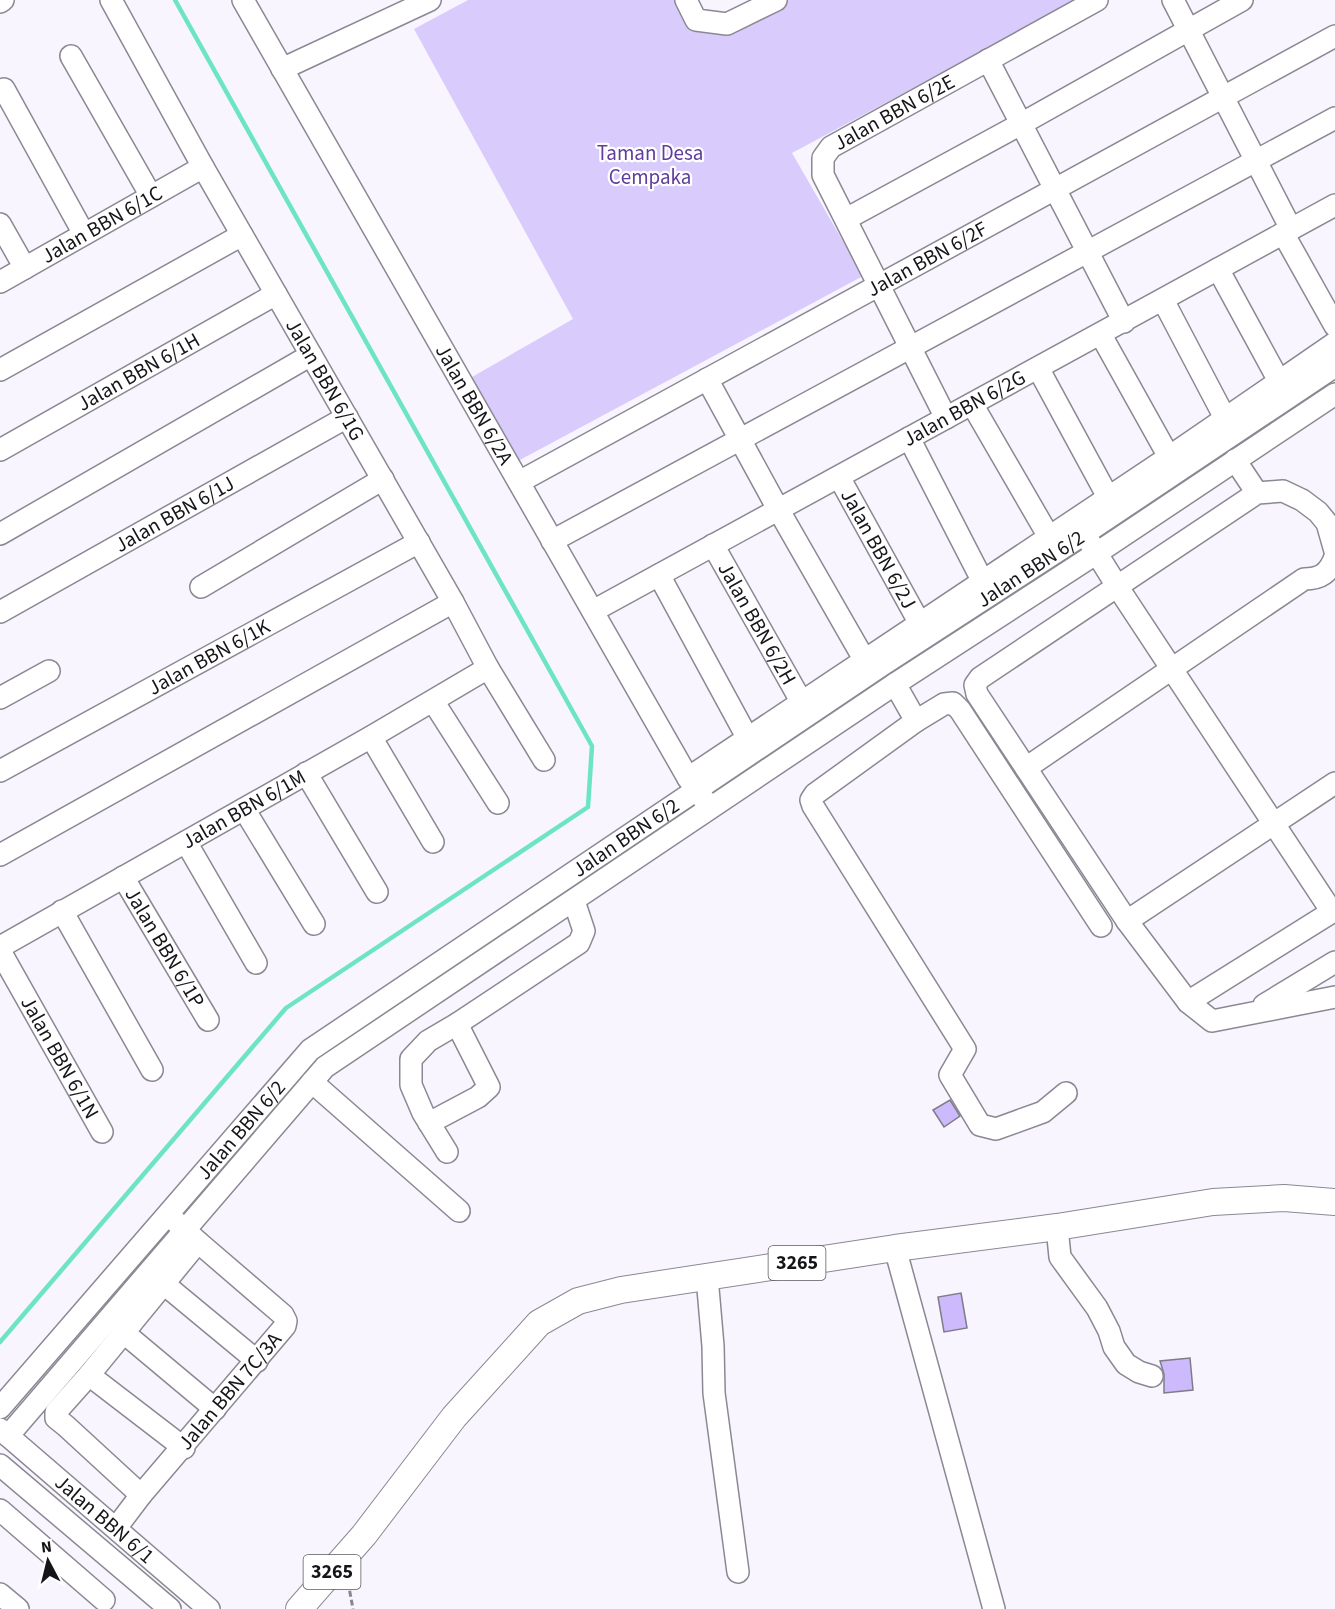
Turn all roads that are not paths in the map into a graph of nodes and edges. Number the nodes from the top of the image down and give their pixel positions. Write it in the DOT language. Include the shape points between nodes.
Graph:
graph roads {
  1 [pos="111,0"];
  2 [pos="430,0"];
  3 [pos="686,0"];
  4 [pos="776,0"];
  5 [pos="1097,0"];
  6 [pos="1173,0"];
  7 [pos="1242,0"];
  8 [pos="250,2"];
  9 [pos="1188,29"];
  10 [pos="1335,36"];
  11 [pos="71,56"];
  12 [pos="988,60"];
  13 [pos="282,69"];
  14 [pos="4,89"];
  15 [pos="1223,97"];
  16 [pos="1335,118"];
  17 [pos="1021,124"];
  18 [pos="1256,162"];
  19 [pos="203,167"];
  20 [pos="1055,188"];
  21 [pos="151,196"];
  22 [pos="1335,205"];
  23 [pos="846,219"];
  24 [pos="0,224"];
  25 [pos="1287,231"];
  26 [pos="84,234"];
  27 [pos="242,235"];
  28 [pos="1088,252"];
  29 [pos="25,268"];
  30 [pos="1218,269"];
  31 [pos="0,282"];
  32 [pos="879,285"];
  33 [pos="276,294"];
  34 [pos="1163,300"];
  35 [pos="1124,322"];
  36 [pos="1335,326"];
  37 [pos="1101,335"];
  38 [pos="1335,343"];
  39 [pos="910,347"];
  40 [pos="311,355"];
  41 [pos="1335,366"];
  42 [pos="1038,368"];
  43 [pos="0,370"];
  44 [pos="707,379"];
  45 [pos="1279,381"];
  46 [pos="1335,394"];
  47 [pos="972,404"];
  48 [pos="347,417"];
  49 [pos="946,418"];
  50 [pos="1225,418"];
  51 [pos="909,438"];
  52 [pos="740,439"];
  53 [pos="0,450"];
  54 [pos="1169,457"];
  55 [pos="1235,460"];
  56 [pos="839,477"];
  57 [pos="383,479"];
  58 [pos="519,482"];
  59 [pos="1257,493"];
  60 [pos="1108,497"];
  61 [pos="778,509"];
  62 [pos="0,534"];
  63 [pos="1084,534"];
  64 [pos="552,541"];
  65 [pos="419,542"];
  66 [pos="1052,544"];
  67 [pos="713,545"];
  68 [pos="1335,551"];
  69 [pos="1097,553"];
  70 [pos="1335,557"];
  71 [pos="1069,570"];
  72 [pos="659,575"];
  73 [pos="982,580"];
  74 [pos="1117,586"];
  75 [pos="201,587"];
  76 [pos="453,602"];
  77 [pos="593,611"];
  78 [pos="0,612"];
  79 [pos="919,622"];
  80 [pos="864,659"];
  81 [pos="488,668"];
  82 [pos="1171,668"];
  83 [pos="49,671"];
  84 [pos="895,684"];
  85 [pos="0,698"];
  86 [pos="433,701"];
  87 [pos="801,701"];
  88 [pos="916,721"];
  89 [pos="371,737"];
  90 [pos="747,737"];
  91 [pos="544,760"];
  92 [pos="1026,768"];
  93 [pos="0,771"];
  94 [pos="306,773"];
  95 [pos="1335,783"];
  96 [pos="692,784"];
  97 [pos="498,802"];
  98 [pos="244,808"];
  99 [pos="710,809"];
  100 [pos="1274,825"];
  101 [pos="186,842"];
  102 [pos="433,842"];
  103 [pos="0,855"];
  104 [pos="123,877"];
  105 [pos="376,892"];
  106 [pos="574,901"];
  107 [pos="62,911"];
  108 [pos="1334,911"];
  109 [pos="1127,921"];
  110 [pos="314,924"];
  111 [pos="1101,926"];
  112 [pos="0,949"];
  113 [pos="1335,962"];
  114 [pos="256,963"];
  115 [pos="1335,997"];
  116 [pos="1188,1002"];
  117 [pos="1250,1013"];
  118 [pos="208,1020"];
  119 [pos="457,1024"];
  120 [pos="152,1070"];
  121 [pos="312,1082"];
  122 [pos="1066,1093"];
  123 [pos="429,1123"];
  124 [pos="102,1132"];
  125 [pos="447,1152"];
  126 [pos="1335,1202"];
  127 [pos="459,1211"];
  128 [pos="168,1215"];
  129 [pos="1057,1227"];
  130 [pos="192,1235"];
  131 [pos="894,1248"];
  132 [pos="707,1277"];
  133 [pos="164,1284"];
  134 [pos="123,1332"];
  135 [pos="257,1361"];
  136 [pos="89,1375"];
  137 [pos="1152,1376"];
  138 [pos="0,1408"];
  139 [pos="215,1409"];
  140 [pos="3,1439"];
  141 [pos="184,1448"];
  142 [pos="8,1472"];
  143 [pos="141,1495"];
  144 [pos="0,1510"];
  145 [pos="116,1528"];
  146 [pos="144,1553"];
  147 [pos="738,1572"];
  148 [pos="127,1573"];
  149 [pos="0,1594"];
  150 [pos="100,1605"];
  151 [pos="18,1609"];
  152 [pos="170,1609"];
  153 [pos="210,1609"];
  154 [pos="299,1609"];
  155 [pos="994,1609"];
  1 -- 19 [label="street, Jalan BBN 6/1G"];
  2 -- 13 [label="street"];
  3 -- 4 [label="street" via="696,20 727,24"];
  5 -- 12 [label="street, Jalan BBN 6/2E"];
  6 -- 9 [label="street"];
  7 -- 9 [label="street"];
  8 -- 13 [label="street, Jalan BBN 6/2A"];
  9 -- 15 [label="street"];
  9 -- 17 [label="street"];
  10 -- 15 [label="street, Jalan BBN 6/2F"];
  11 -- 21 [label="street"];
  12 -- 17 [label="street"];
  12 -- 23 [label="street, Jalan BBN 6/2E" via="831,147 823,158 823,175"];
  13 -- 58 [label="street, Jalan BBN 6/2A"];
  14 -- 26 [label="street"];
  15 -- 18 [label="street"];
  15 -- 20 [label="street, Jalan BBN 6/2F"];
  16 -- 18 [label="street"];
  17 -- 20 [label="street"];
  17 -- 23 [label="street"];
  18 -- 25 [label="street"];
  18 -- 28 [label="street"];
  19 -- 21 [label="street, Jalan BBN 6/1C"];
  19 -- 27 [label="street, Jalan BBN 6/1G"];
  20 -- 28 [label="street"];
  20 -- 32 [label="street, Jalan BBN 6/2F"];
  21 -- 26 [label="street, Jalan BBN 6/1C"];
  22 -- 25 [label="street, Jalan BBN 6/2G"];
  23 -- 32 [label="street, Jalan BBN 6/2E"];
  24 -- 29 [label="street"];
  25 -- 30 [label="street, Jalan BBN 6/2G"];
  25 -- 36 [label="street"];
  26 -- 29 [label="street, Jalan BBN 6/1C"];
  27 -- 33 [label="street, Jalan BBN 6/1G"];
  27 -- 43 [label="street"];
  28 -- 35 [label="street"];
  28 -- 39 [label="street"];
  29 -- 31 [label="street, Jalan BBN 6/1C"];
  30 -- 34 [label="street, Jalan BBN 6/2G"];
  30 -- 45 [label="street"];
  32 -- 39 [label="street, Jalan BBN 6/2E"];
  32 -- 44 [label="street, Jalan BBN 6/2F"];
  33 -- 40 [label="street, Jalan BBN 6/1G"];
  33 -- 53 [label="street, Jalan BBN 6/1H"];
  34 -- 35 [label="street, Jalan BBN 6/2G"];
  34 -- 50 [label="street"];
  35 -- 37 [label="street, Jalan BBN 6/2G"];
  37 -- 42 [label="street, Jalan BBN 6/2G"];
  37 -- 54 [label="street"];
  38 -- 45 [label="street"];
  39 -- 49 [label="street, Jalan BBN 6/2E"];
  39 -- 52 [label="street"];
  40 -- 48 [label="street, Jalan BBN 6/1G"];
  40 -- 62 [label="street"];
  41 -- 63 [label="street, Jalan BBN 6/2"];
  42 -- 47 [label="street, Jalan BBN 6/2G"];
  42 -- 60 [label="street"];
  44 -- 52 [label="street"];
  44 -- 58 [label="street, Jalan BBN 6/2F"];
  45 -- 50 [label="street"];
  46 -- 55 [label="street, Jalan BBN 6/2"];
  47 -- 49 [label="street, Jalan BBN 6/2G"];
  47 -- 66 [label="street"];
  48 -- 57 [label="street, Jalan BBN 6/1G"];
  48 -- 78 [label="street, Jalan BBN 6/1J"];
  49 -- 51 [label="street, Jalan BBN 6/2G"];
  50 -- 54 [label="street"];
  51 -- 56 [label="street, Jalan BBN 6/2G"];
  51 -- 73 [label="street"];
  52 -- 61 [label="street"];
  52 -- 64 [label="street"];
  54 -- 60 [label="street"];
  55 -- 59 [label="street"];
  55 -- 69 [label="street, Jalan BBN 6/2"];
  56 -- 61 [label="street, Jalan BBN 6/2G"];
  56 -- 79 [label="street, Jalan BBN 6/2J"];
  57 -- 65 [label="street, Jalan BBN 6/1G"];
  57 -- 75 [label="street"];
  58 -- 64 [label="street, Jalan BBN 6/2A"];
  59 -- 68 [label="street" via="1283,491 1302,500 1327,523"];
  59 -- 74 [label="street"];
  60 -- 66 [label="street"];
  61 -- 67 [label="street, Jalan BBN 6/2G"];
  61 -- 80 [label="street"];
  63 -- 66 [label="street, Jalan BBN 6/2"];
  63 -- 69 [label="street"];
  64 -- 77 [label="street, Jalan BBN 6/2A"];
  65 -- 76 [label="street, Jalan BBN 6/1G"];
  65 -- 93 [label="street, Jalan BBN 6/1K"];
  66 -- 71 [label="street"];
  66 -- 73 [label="street"];
  66 -- 96 [label="street, Jalan BBN 6/2" via="872,672"];
  67 -- 72 [label="street, Jalan BBN 6/2G"];
  67 -- 87 [label="street, Jalan BBN 6/2H"];
  69 -- 71 [label="street, Jalan BBN 6/2"];
  69 -- 74 [label="street"];
  70 -- 82 [label="street" via="1323,576 1304,579"];
  71 -- 84 [label="street, Jalan BBN 6/2"];
  72 -- 77 [label="street, Jalan BBN 6/2G"];
  72 -- 90 [label="street"];
  73 -- 79 [label="street"];
  74 -- 82 [label="street"];
  74 -- 92 [label="street" via="975,685 977,694"];
  76 -- 81 [label="street, Jalan BBN 6/1G"];
  76 -- 103 [label="street"];
  77 -- 96 [label="street, Jalan BBN 6/2A"];
  79 -- 80 [label="street"];
  80 -- 87 [label="street"];
  81 -- 86 [label="street, Jalan BBN 6/1M"];
  81 -- 91 [label="street, Jalan BBN 6/1G"];
  82 -- 92 [label="street"];
  82 -- 100 [label="street"];
  83 -- 85 [label="street"];
  84 -- 88 [label="street"];
  84 -- 99 [label="street, Jalan BBN 6/2"];
  86 -- 89 [label="street, Jalan BBN 6/1M"];
  86 -- 97 [label="street"];
  87 -- 90 [label="street"];
  88 -- 111 [label="street" via="944,704 953,703 960,710"];
  88 -- 122 [label="street" via="815,794 813,806 965,1049 950,1076 980,1125 996,1129 1043,1112"];
  89 -- 94 [label="street, Jalan BBN 6/1M"];
  89 -- 102 [label="street"];
  90 -- 96 [label="street"];
  92 -- 109 [label="street"];
  94 -- 98 [label="street, Jalan BBN 6/1M"];
  94 -- 105 [label="street"];
  95 -- 100 [label="street"];
  96 -- 99 [label="street, Jalan BBN 6/2A"];
  96 -- 128 [label="street, Jalan BBN 6/2" via="310,1050"];
  98 -- 101 [label="street, Jalan BBN 6/1M"];
  98 -- 110 [label="street"];
  99 -- 106 [label="street, Jalan BBN 6/2"];
  100 -- 108 [label="street"];
  100 -- 109 [label="street"];
  101 -- 104 [label="street, Jalan BBN 6/1M"];
  101 -- 114 [label="street"];
  104 -- 107 [label="street, Jalan BBN 6/1M"];
  104 -- 118 [label="street, Jalan BBN 6/1P"];
  106 -- 119 [label="street" via="584,931 579,943"];
  106 -- 121 [label="street, Jalan BBN 6/2" via="325,1067"];
  107 -- 112 [label="street, Jalan BBN 6/1M"];
  107 -- 120 [label="street"];
  108 -- 116 [label="street"];
  109 -- 116 [label="street"];
  112 -- 124 [label="street, Jalan BBN 6/1N"];
  113 -- 117 [label="street"];
  115 -- 117 [label="street"];
  116 -- 117 [label="street" via="1212,1021"];
  119 -- 123 [label="street" via="428,1041 411,1059 411,1085"];
  119 -- 123 [label="street" via="489,1087"];
  121 -- 127 [label="street"];
  121 -- 130 [label="street, Jalan BBN 6/2"];
  123 -- 125 [label="street"];
  126 -- 129 [label="main road, 3265" via="1284,1198 1213,1202"];
  128 -- 130 [label="street, Jalan BBN 7C/3A"];
  128 -- 138 [label="street, Jalan BBN 6/2"];
  129 -- 131 [label="main road, 3265"];
  129 -- 137 [label="street" via="1060,1257 1097,1308 1114,1347 1126,1364"];
  130 -- 133 [label="street"];
  130 -- 135 [label="street, Jalan BBN 7C/3A" via="284,1315 285,1326"];
  130 -- 140 [label="street, Jalan BBN 6/2"];
  131 -- 132 [label="main road, 3265"];
  131 -- 155 [label="street"];
  132 -- 147 [label="street" via="714,1393"];
  132 -- 154 [label="main road, 3265" via="578,1301 539,1323 454,1417 364,1535"];
  133 -- 134 [label="street"];
  133 -- 135 [label="street"];
  134 -- 136 [label="street"];
  134 -- 139 [label="street"];
  135 -- 139 [label="street, Jalan BBN 7C/3A"];
  136 -- 141 [label="street"];
  136 -- 143 [label="street" via="56,1412 56,1418"];
  139 -- 141 [label="street, Jalan BBN 7C/3A"];
  140 -- 142 [label="street"];
  140 -- 145 [label="street, Jalan BBN 6/1"];
  141 -- 143 [label="street, Jalan BBN 7C/3A"];
  142 -- 148 [label="street, Jalan BBN 6/1"];
  143 -- 145 [label="street, Jalan BBN 7C/3A"];
  144 -- 150 [label="street"];
  145 -- 146 [label="street, Jalan BBN 6/1"];
  146 -- 148 [label="street"];
  146 -- 153 [label="street, Jalan BBN 6/1"];
  148 -- 150 [label="street"];
  148 -- 152 [label="street, Jalan BBN 6/1"];
  149 -- 151 [label="street"];
}
